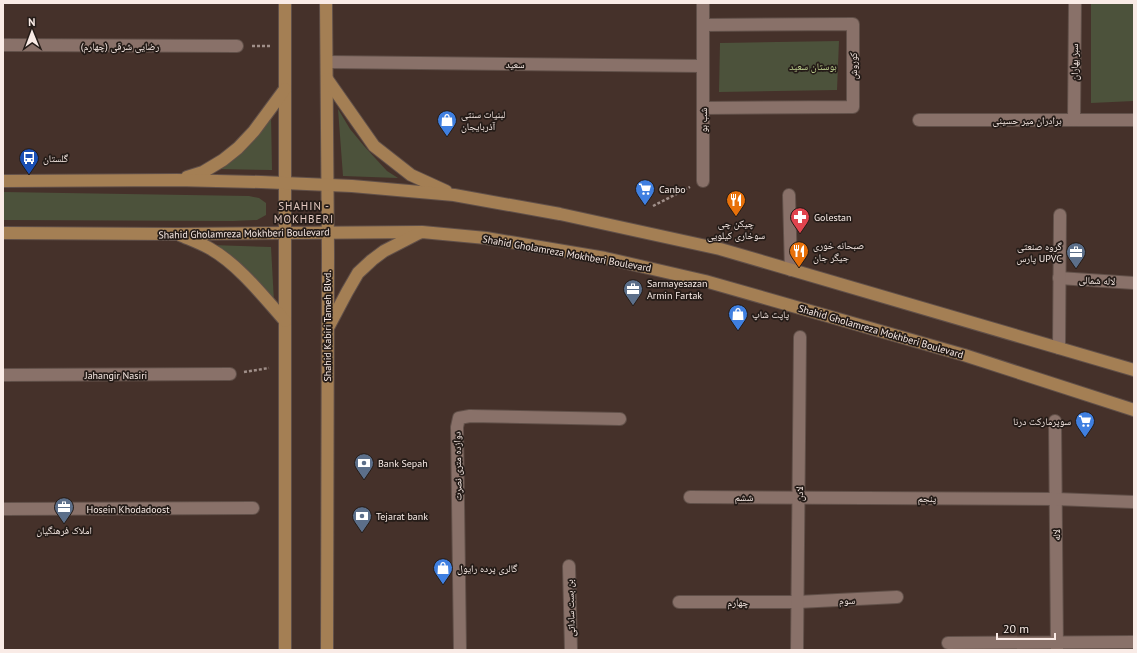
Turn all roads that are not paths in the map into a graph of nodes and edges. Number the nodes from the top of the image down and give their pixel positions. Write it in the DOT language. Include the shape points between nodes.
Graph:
graph roads {
  1 [pos="285,3"];
  2 [pos="326,3"];
  3 [pos="703,3"];
  4 [pos="1075,3"];
  5 [pos="703,25"];
  6 [pos="3,45"];
  7 [pos="237,46"];
  8 [pos="327,62"];
  9 [pos="703,66"];
  10 [pos="327,79"];
  11 [pos="285,89"];
  12 [pos="703,108"];
  13 [pos="919,120"];
  14 [pos="1074,120"];
  15 [pos="1134,120"];
  16 [pos="178,180"];
  17 [pos="3,181"];
  18 [pos="702,181"];
  19 [pos="285,183"];
  20 [pos="327,184"];
  21 [pos="454,195"];
  22 [pos="789,195"];
  23 [pos="1060,215"];
  24 [pos="286,232"];
  25 [pos="328,232"];
  26 [pos="422,232"];
  27 [pos="3,233"];
  28 [pos="177,234"];
  29 [pos="791,270"];
  30 [pos="1059,278"];
  31 [pos="1134,283"];
  32 [pos="286,321"];
  33 [pos="327,329"];
  34 [pos="800,337"];
  35 [pos="1058,348"];
  36 [pos="1134,370"];
  37 [pos="230,374"];
  38 [pos="3,375"];
  39 [pos="1134,410"];
  40 [pos="620,419"];
  41 [pos="1055,421"];
  42 [pos="690,497"];
  43 [pos="799,497"];
  44 [pos="1056,499"];
  45 [pos="1134,502"];
  46 [pos="253,508"];
  47 [pos="3,509"];
  48 [pos="569,566"];
  49 [pos="897,598"];
  50 [pos="679,602"];
  51 [pos="798,602"];
  52 [pos="1134,642"];
  53 [pos="948,643"];
  54 [pos="1057,646"];
  55 [pos="286,650"];
  56 [pos="327,650"];
  57 [pos="460,650"];
  58 [pos="571,650"];
  59 [pos="797,650"];
  1 -- 11 [label="main road"];
  2 -- 8 [label="main road, Shahid Kabiri Tameh Blvd."];
  3 -- 5 [label="street, شب بو"];
  4 -- 14 [label="street, سبز بهاران"];
  5 -- 9 [label="street, شب بو"];
  5 -- 12 [label="street, کوروش" via="853,24 853,107"];
  6 -- 7 [label="street, رضایی شرقی (چهارم)"];
  8 -- 9 [label="street, سعید"];
  8 -- 10 [label="main road, Shahid Kabiri Tameh Blvd."];
  9 -- 12 [label="street, شب بو"];
  10 -- 20 [label="main road, Shahid Kabiri Tameh Blvd."];
  10 -- 21 [label="main road" via="374,146 411,175"];
  11 -- 16 [label="main road" via="238,148 203,172"];
  11 -- 19 [label="main road"];
  12 -- 18 [label="street, شب بو"];
  13 -- 14 [label="street, برادران میر حسینی"];
  14 -- 15 [label="street, برادران میر حسینی"];
  16 -- 17 [label="main road"];
  16 -- 19 [label="main road"];
  19 -- 20 [label="main road"];
  19 -- 24 [label="main road"];
  20 -- 21 [label="main road"];
  20 -- 25 [label="main road, Shahid Kabiri Tameh Blvd."];
  21 -- 29 [label="main road" via="667,237 720,249"];
  22 -- 29 [label="street"];
  23 -- 30 [label="street"];
  24 -- 25 [label="main road, Shahid Gholamreza Mokhberi Boulevard"];
  24 -- 28 [label="main road, Shahid Gholamreza Mokhberi Boulevard"];
  24 -- 32 [label="main road"];
  25 -- 26 [label="main road, Shahid Gholamreza Mokhberi Boulevard"];
  25 -- 33 [label="main road, Shahid Kabiri Tameh Blvd."];
  26 -- 33 [label="main road" via="384,250 358,273"];
  26 -- 39 [label="main road, Shahid Gholamreza Mokhberi Boulevard" via="486,238 598,257 705,281 964,355"];
  27 -- 28 [label="main road, Shahid Gholamreza Mokhberi Boulevard"];
  28 -- 32 [label="main road" via="209,248 233,265"];
  29 -- 35 [label="main road"];
  30 -- 31 [label="street, لاله شمالی"];
  30 -- 35 [label="street"];
  32 -- 55 [label="main road"];
  33 -- 56 [label="main road, Shahid Kabiri Tameh Blvd."];
  34 -- 43 [label="street, لادن"];
  35 -- 36 [label="main road"];
  37 -- 38 [label="street, Jahangir Nasiri"];
  40 -- 57 [label="street, دوازده متری نصرت" via="470,416 459,418 457,427"];
  41 -- 44 [label="street, لاله"];
  42 -- 43 [label="street, ششم"];
  43 -- 44 [label="street, پنجم"];
  43 -- 51 [label="street, لادن"];
  44 -- 45 [label="street"];
  44 -- 54 [label="street, لاله"];
  46 -- 47 [label="street, Hosein Khodadoost"];
  48 -- 58 [label="street, بن بست ساداتی"];
  49 -- 51 [label="street, سوم"];
  50 -- 51 [label="street, چهارم"];
  51 -- 59 [label="street, لادن"];
  52 -- 54 [label="street"];
  53 -- 54 [label="street"];
}
